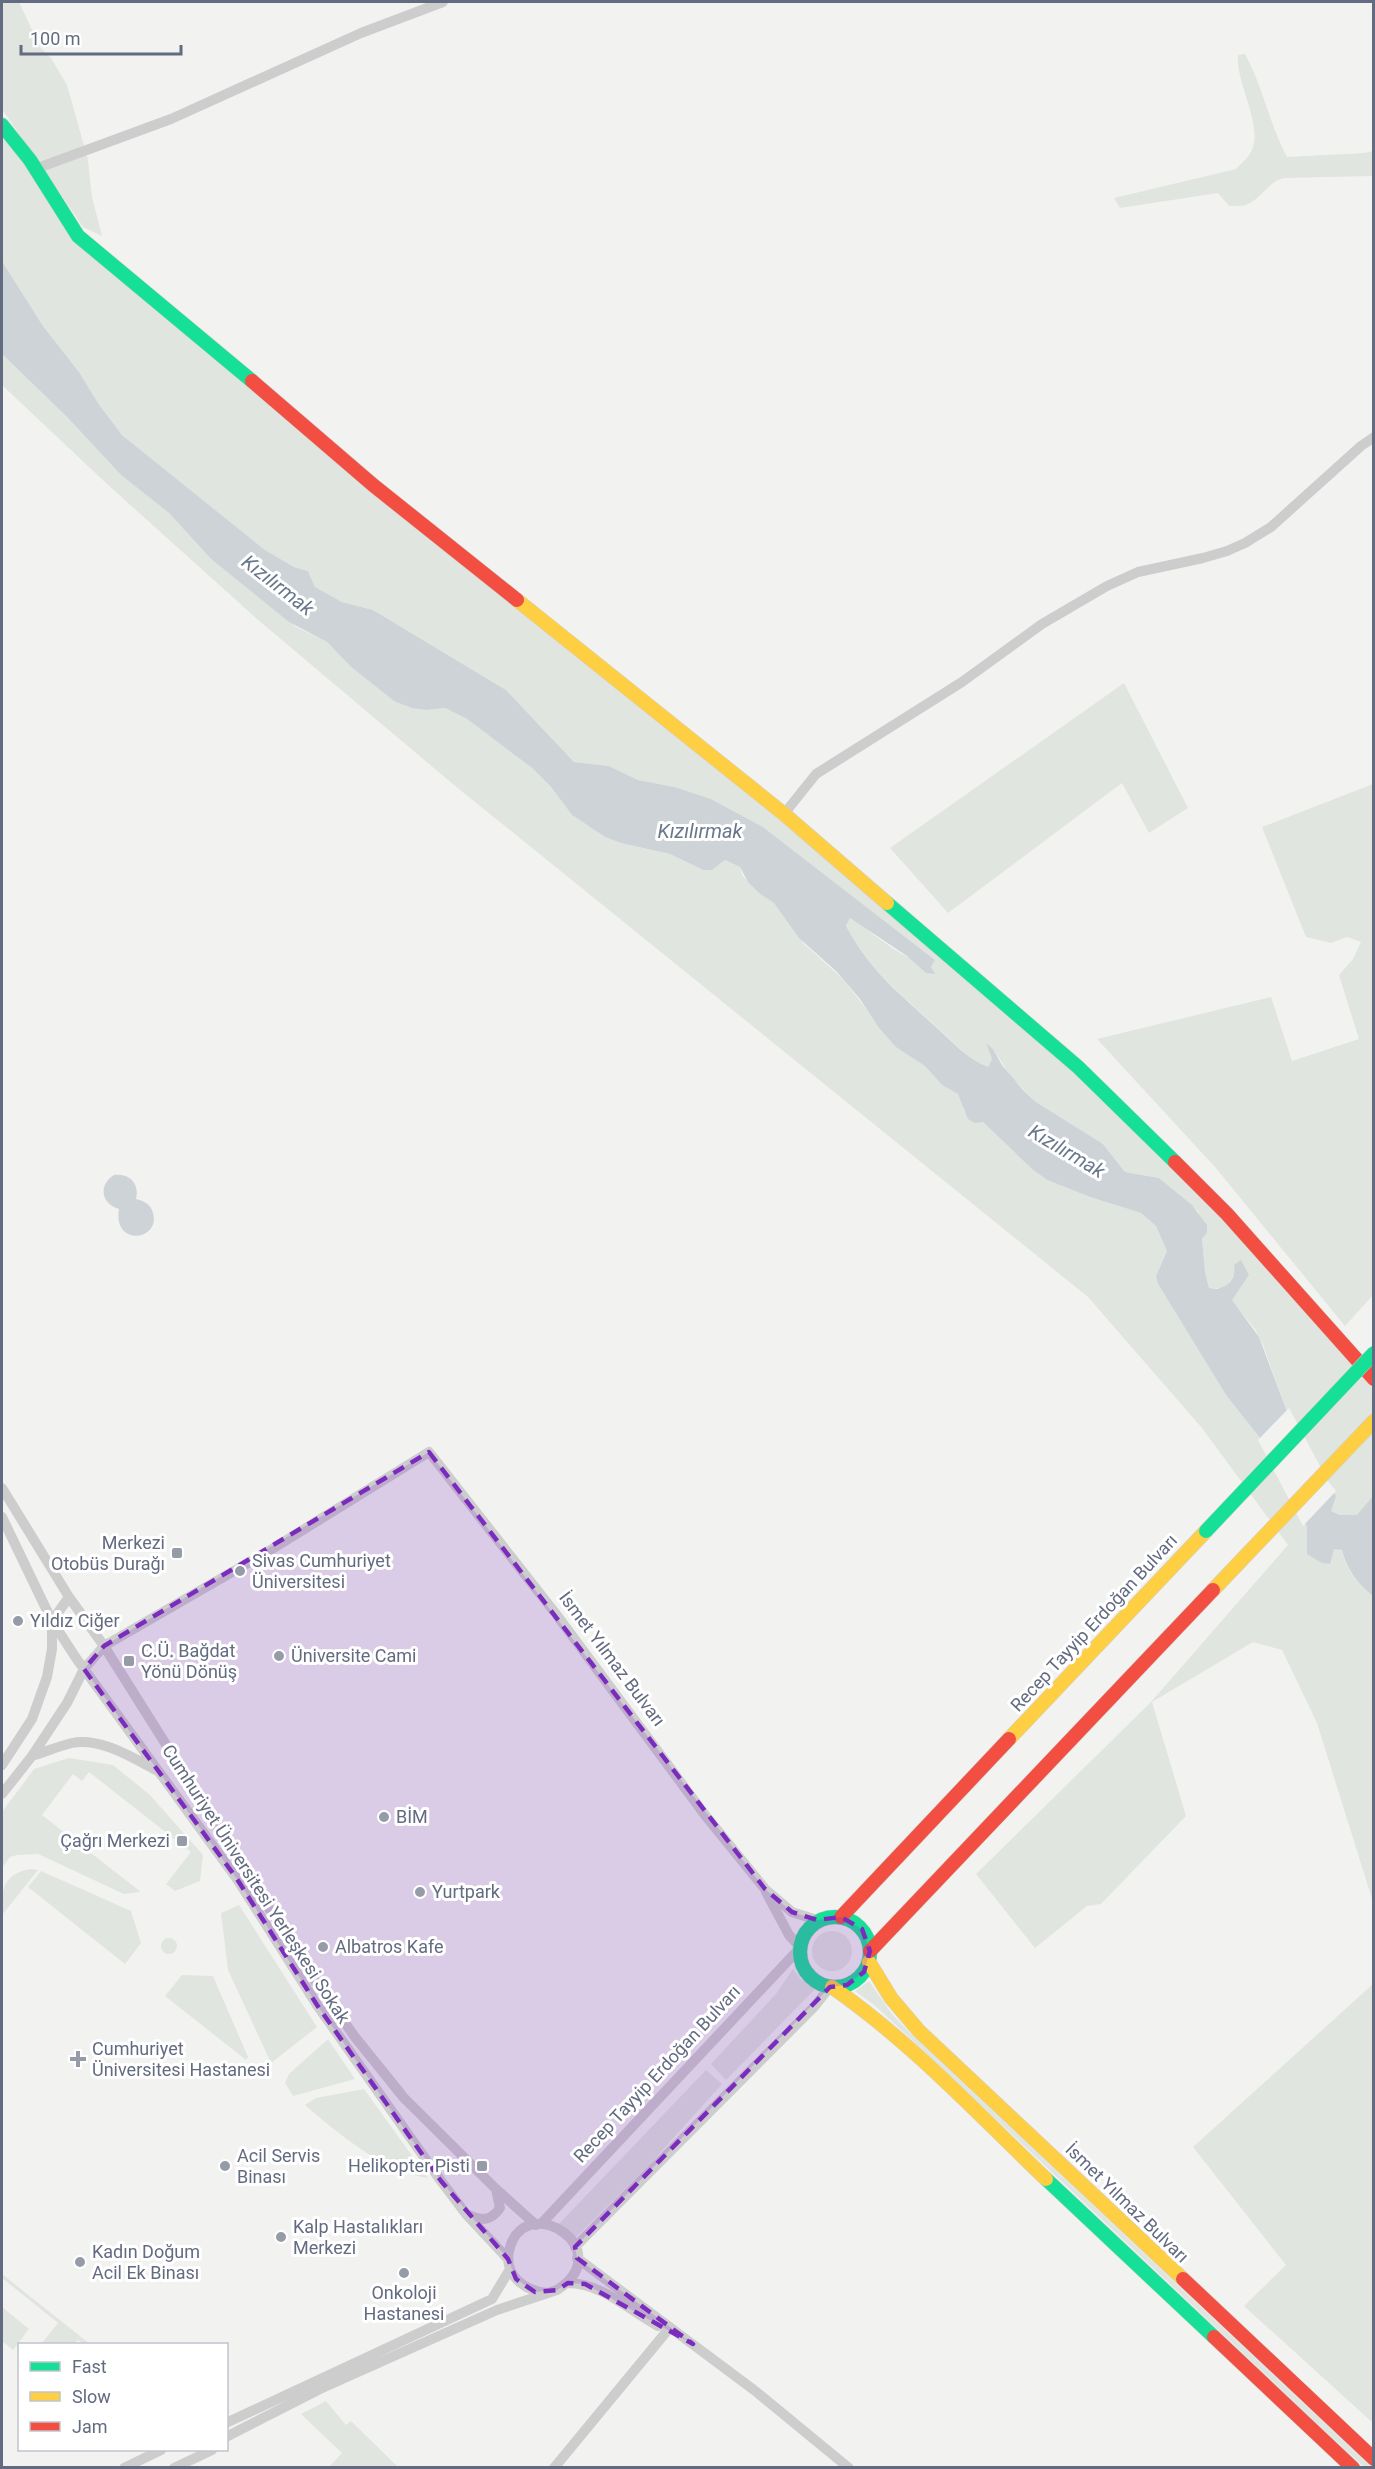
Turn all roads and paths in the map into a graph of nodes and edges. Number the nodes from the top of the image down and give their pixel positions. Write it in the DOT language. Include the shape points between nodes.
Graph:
graph roads {
  1 [pos="443,2"];
  2 [pos="2,125"];
  3 [pos="35,169"];
  4 [pos="1374,437"];
  5 [pos="784,814"];
  6 [pos="1374,1353"];
  7 [pos="1374,1379"];
  8 [pos="1374,1421"];
  9 [pos="2,1488"];
  10 [pos="2,1516"];
  11 [pos="69,1597"];
  12 [pos="52,1621"];
  13 [pos="104,1646"];
  14 [pos="84,1669"];
  15 [pos="32,1756"];
  16 [pos="2,1765"];
  17 [pos="159,1772"];
  18 [pos="2,1794"];
  19 [pos="765,1889"];
  20 [pos="841,1917"];
  21 [pos="818,1920"];
  22 [pos="800,1948"];
  23 [pos="869,1956"];
  24 [pos="831,1987"];
  25 [pos="496,2189"];
  26 [pos="466,2214"];
  27 [pos="538,2224"];
  28 [pos="576,2252"];
  29 [pos="509,2264"];
  30 [pos="567,2283"];
  31 [pos="547,2293"];
  32 [pos="667,2331"];
  33 [pos="693,2344"];
  34 [pos="228,2422"];
  35 [pos="228,2436"];
  36 [pos="159,2451"];
  37 [pos="210,2451"];
  38 [pos="1374,2459"];
  39 [pos="124,2468"];
  40 [pos="174,2468"];
  41 [pos="554,2468"];
  42 [pos="849,2468"];
  43 [pos="1353,2468"];
  1 -- 3 [label="street" via="361,33 171,119"];
  2 -- 3 [label="street"];
  3 -- 5 [label="street" via="78,236 373,485"];
  4 -- 5 [label="street" via="1271,527 1227,551 1137,572 1042,624 962,682 816,774"];
  5 -- 7 [label="street" via="1078,1067 1227,1214"];
  6 -- 20 [label="street, Recep Tayyip Erdoğan Bulvarı, bridge"];
  8 -- 23 [label="street"];
  9 -- 11 [label="street, Cumhuriyet Üniversitesi Yerleşkesi Sokak"];
  10 -- 12 [label="street, Cumhuriyet Üniversitesi Yerleşkesi Sokak"];
  11 -- 12 [label="street"];
  11 -- 13 [label="street, Cumhuriyet Üniversitesi Yerleşkesi Sokak"];
  12 -- 14 [label="street, Cumhuriyet Üniversitesi Yerleşkesi Sokak"];
  12 -- 16 [label="street, Cumhuriyet Üniversitesi Yerleşkesi Sokak" via="47,1677 32,1719"];
  13 -- 14 [label="street"];
  13 -- 19 [label="street, İsmet Yılmaz Bulvarı" via="273,1549 429,1452"];
  13 -- 25 [label="street, Cumhuriyet Üniversitesi Yerleşkesi Sokak" via="344,2022 404,2098"];
  14 -- 15 [label="street"];
  14 -- 17 [label="street, Cumhuriyet Üniversitesi Yerleşkesi Sokak"];
  15 -- 17 [label="street, Cumhuriyet Üniversitesi Yerleşkesi Sokak" via="75,1742 124,1754"];
  15 -- 18 [label="street"];
  17 -- 26 [label="street, Cumhuriyet Üniversitesi Yerleşkesi Sokak" via="237,1879 345,2045"];
  19 -- 21 [label="street, İsmet Yılmaz Bulvarı" via="792,1912"];
  19 -- 22 [label="street, İsmet Yılmaz Bulvarı"];
  20 -- 21 [label="street, İsmet Yılmaz Bulvarı"];
  20 -- 23 [label="street, İsmet Yılmaz Bulvarı" via="862,1929 868,1940"];
  21 -- 22 [label="street" via="801,1938"];
  22 -- 24 [label="street, İsmet Yılmaz Bulvarı" via="807,1974"];
  22 -- 27 [label="street, Recep Tayyip Erdoğan Bulvarı"];
  23 -- 24 [label="street" via="864,1972 856,1980"];
  23 -- 38 [label="street, İsmet Yılmaz Bulvarı" via="891,1998 919,2031"];
  24 -- 28 [label="street"];
  24 -- 43 [label="street, İsmet Yılmaz Bulvarı" via="858,2005 929,2068"];
  25 -- 26 [label="street" via="500,2208 496,2215 480,2220"];
  25 -- 27 [label="street, Cumhuriyet Üniversitesi Yerleşkesi Sokak"];
  26 -- 29 [label="street, Cumhuriyet Üniversitesi Yerleşkesi Sokak"];
  27 -- 28 [label="street, Cumhuriyet Üniversitesi Yerleşkesi Sokak" via="562,2229"];
  27 -- 29 [label="street" via="521,2231 514,2239"];
  28 -- 30 [label="street" via="576,2268"];
  28 -- 33 [label="street, Cumhuriyet Üniversitesi Yerleşkesi Sokak"];
  29 -- 31 [label="street, Cumhuriyet Üniversitesi Yerleşkesi Sokak" via="525,2287"];
  29 -- 34 [label="street" via="492,2299"];
  30 -- 31 [label="street"];
  30 -- 32 [label="street, Cumhuriyet Üniversitesi Yerleşkesi Sokak" via="597,2289"];
  31 -- 35 [label="street" via="497,2310 320,2389"];
  32 -- 33 [label="street, Cumhuriyet Üniversitesi Yerleşkesi Sokak"];
  32 -- 41 [label="street"];
  33 -- 42 [label="street, Cumhuriyet Üniversitesi Yerleşkesi Sokak"];
  36 -- 39 [label="street"];
  37 -- 40 [label="street"];
}
